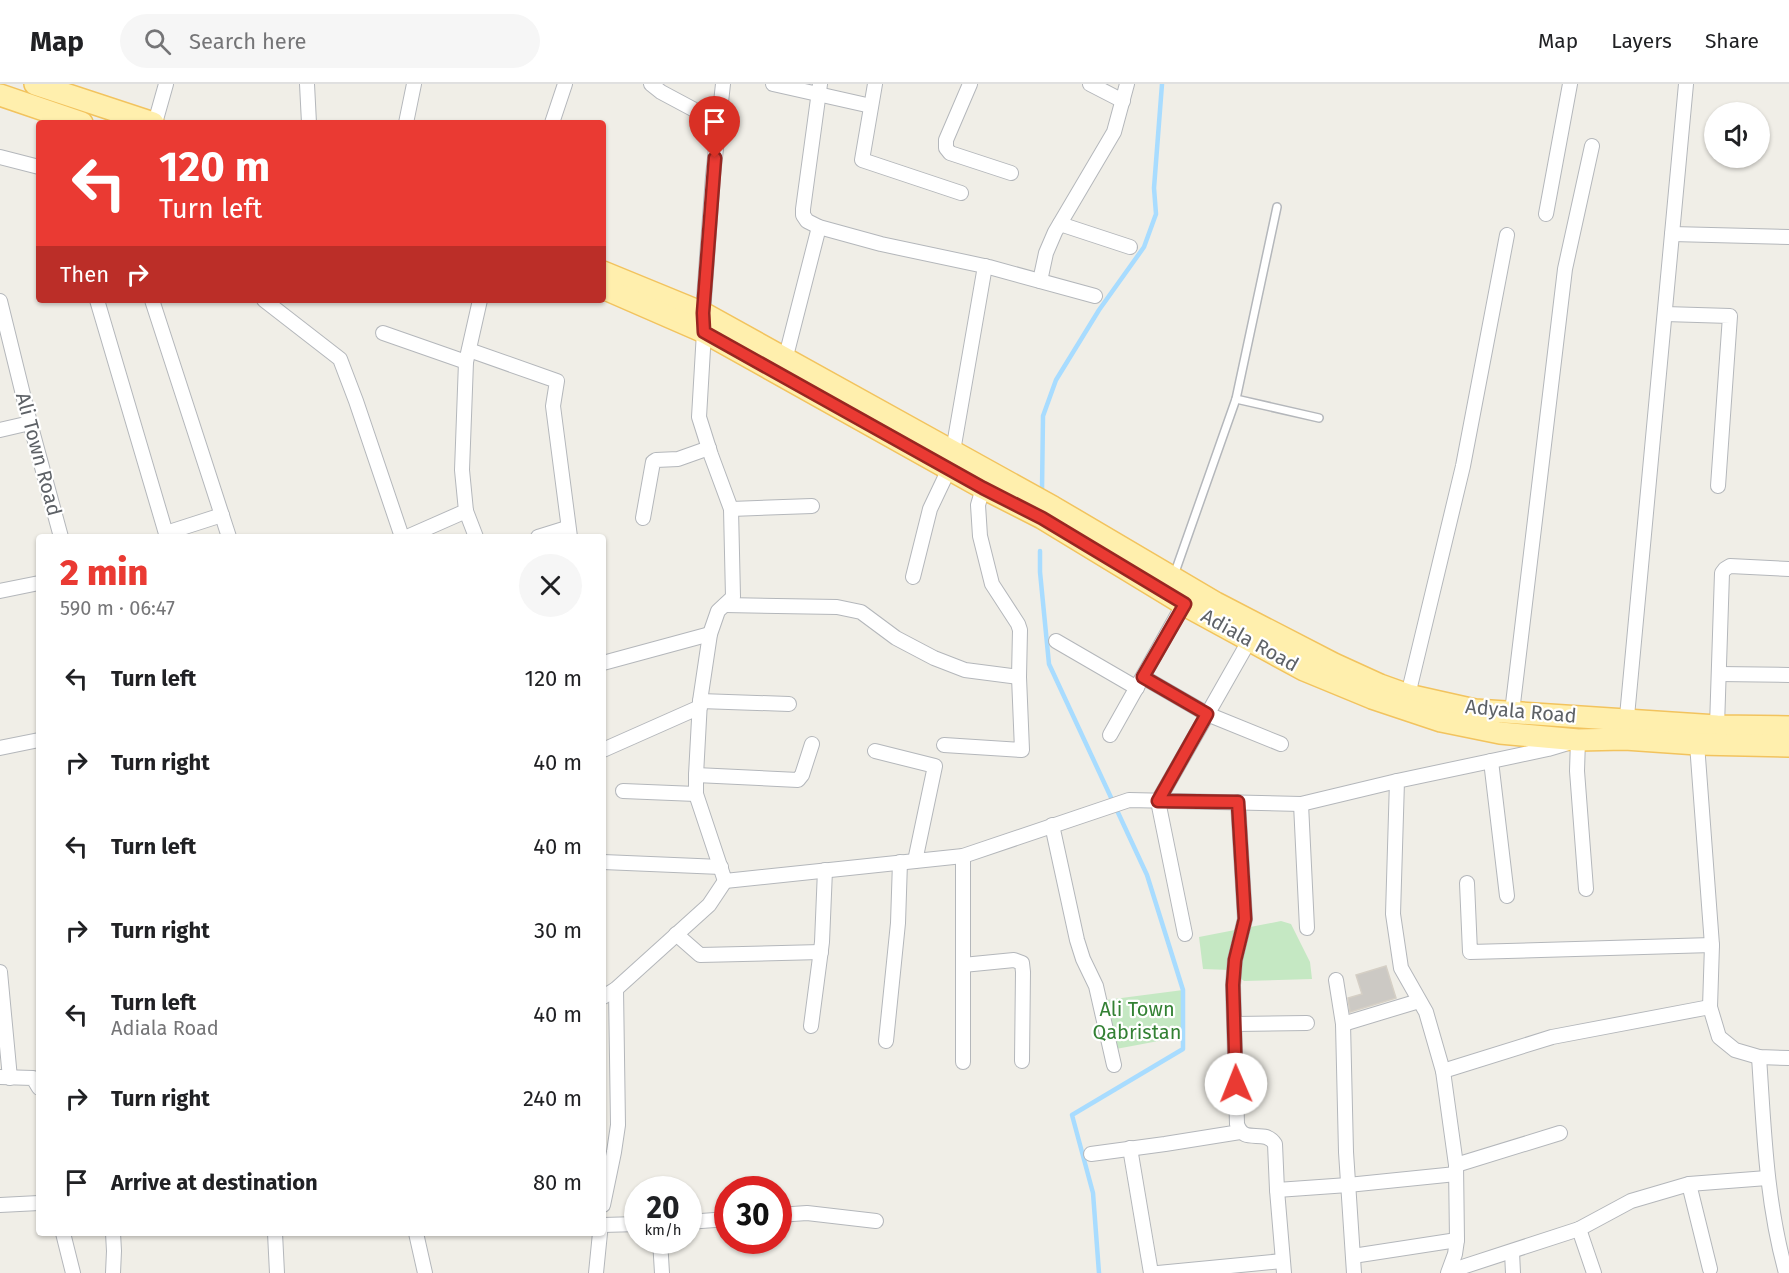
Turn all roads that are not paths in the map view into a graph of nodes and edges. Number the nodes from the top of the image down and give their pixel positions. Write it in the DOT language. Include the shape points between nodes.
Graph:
graph roads {
  1 [pos="35,84"];
  2 [pos="166,84"];
  3 [pos="307,84"];
  4 [pos="414,84"];
  5 [pos="565,84"];
  6 [pos="651,84"];
  7 [pos="723,84"];
  8 [pos="773,84"];
  9 [pos="875,84"];
  10 [pos="970,84"];
  11 [pos="1090,84"];
  12 [pos="1127,84"];
  13 [pos="1570,84"];
  14 [pos="1686,84"];
  15 [pos="57,88"];
  16 [pos="819,89"];
  17 [pos="0,95"];
  18 [pos="1124,101"];
  19 [pos="871,106"];
  20 [pos="73,120"];
  21 [pos="146,120"];
  22 [pos="155,120"];
  23 [pos="309,120"];
  24 [pos="407,120"];
  25 [pos="553,120"];
  26 [pos="719,123"];
  27 [pos="1592,146"];
  28 [pos="0,157"];
  29 [pos="36,166"];
  30 [pos="1011,173"];
  31 [pos="961,192"];
  32 [pos="1277,207"];
  33 [pos="1546,214"];
  34 [pos="1060,224"];
  35 [pos="819,227"];
  36 [pos="1672,234"];
  37 [pos="1507,235"];
  38 [pos="1789,237"];
  39 [pos="1130,247"];
  40 [pos="985,266"];
  41 [pos="606,274"];
  42 [pos="1040,281"];
  43 [pos="606,289"];
  44 [pos="1095,296"];
  45 [pos="0,301"];
  46 [pos="98,303"];
  47 [pos="153,303"];
  48 [pos="268,303"];
  49 [pos="479,303"];
  50 [pos="1665,314"];
  51 [pos="703,322"];
  52 [pos="383,333"];
  53 [pos="467,356"];
  54 [pos="785,360"];
  55 [pos="1236,399"];
  56 [pos="1319,418"];
  57 [pos="30,423"];
  58 [pos="0,430"];
  59 [pos="709,448"];
  60 [pos="951,460"];
  61 [pos="1718,486"];
  62 [pos="983,488"];
  63 [pos="812,506"];
  64 [pos="731,509"];
  65 [pos="466,511"];
  66 [pos="222,515"];
  67 [pos="643,518"];
  68 [pos="568,533"];
  69 [pos="60,534"];
  70 [pos="166,534"];
  71 [pos="169,534"];
  72 [pos="228,534"];
  73 [pos="401,534"];
  74 [pos="414,534"];
  75 [pos="475,534"];
  76 [pos="1789,569"];
  77 [pos="913,577"];
  78 [pos="36,584"];
  79 [pos="1183,590"];
  80 [pos="0,591"];
  81 [pos="725,605"];
  82 [pos="1254,632"];
  83 [pos="710,634"];
  84 [pos="1056,641"];
  85 [pos="606,662"];
  86 [pos="1719,674"];
  87 [pos="1789,675"];
  88 [pos="1019,677"];
  89 [pos="1140,682"];
  90 [pos="1408,695"];
  91 [pos="700,704"];
  92 [pos="789,705"];
  93 [pos="1512,712"];
  94 [pos="1207,714"];
  95 [pos="1716,726"];
  96 [pos="1789,727"];
  97 [pos="1626,729"];
  98 [pos="1110,735"];
  99 [pos="1578,740"];
  100 [pos="36,741"];
  101 [pos="812,744"];
  102 [pos="1281,744"];
  103 [pos="1697,744"];
  104 [pos="944,745"];
  105 [pos="1789,746"];
  106 [pos="0,748"];
  107 [pos="606,749"];
  108 [pos="876,751"];
  109 [pos="1491,761"];
  110 [pos="696,775"];
  111 [pos="1396,782"];
  112 [pos="623,791"];
  113 [pos="696,794"];
  114 [pos="1158,801"];
  115 [pos="1238,802"];
  116 [pos="1301,804"];
  117 [pos="1052,825"];
  118 [pos="963,856"];
  119 [pos="915,861"];
  120 [pos="606,862"];
  121 [pos="900,862"];
  122 [pos="825,870"];
  123 [pos="723,874"];
  124 [pos="1467,883"];
  125 [pos="1586,889"];
  126 [pos="1507,896"];
  127 [pos="1307,928"];
  128 [pos="676,934"];
  129 [pos="1185,934"];
  130 [pos="1712,945"];
  131 [pos="821,952"];
  132 [pos="963,965"];
  133 [pos="0,972"];
  134 [pos="0,979"];
  135 [pos="1336,980"];
  136 [pos="616,989"];
  137 [pos="606,995"];
  138 [pos="1419,1001"];
  139 [pos="1710,1007"];
  140 [pos="1307,1023"];
  141 [pos="1235,1024"];
  142 [pos="1343,1024"];
  143 [pos="811,1026"];
  144 [pos="886,1041"];
  145 [pos="1760,1057"];
  146 [pos="1789,1058"];
  147 [pos="1022,1061"];
  148 [pos="963,1062"];
  149 [pos="1114,1065"];
  150 [pos="1443,1071"];
  151 [pos="5,1077"];
  152 [pos="36,1083"];
  153 [pos="1239,1132"];
  154 [pos="610,1133"];
  155 [pos="1560,1133"];
  156 [pos="1130,1148"];
  157 [pos="1091,1154"];
  158 [pos="1456,1169"];
  159 [pos="606,1174"];
  160 [pos="1767,1178"];
  161 [pos="1689,1184"];
  162 [pos="1348,1185"];
  163 [pos="1276,1190"];
  164 [pos="36,1203"];
  165 [pos="0,1205"];
  166 [pos="792,1214"];
  167 [pos="876,1221"];
  168 [pos="624,1224"];
  169 [pos="606,1225"];
  170 [pos="1579,1229"];
  171 [pos="64,1236"];
  172 [pos="113,1236"];
  173 [pos="275,1236"];
  174 [pos="417,1236"];
  175 [pos="600,1236"];
  176 [pos="1457,1240"];
  177 [pos="1512,1252"];
  178 [pos="661,1254"];
  179 [pos="1353,1256"];
  180 [pos="1283,1267"];
  181 [pos="1710,1269"];
  182 [pos="1449,1272"];
  183 [pos="73,1273"];
  184 [pos="113,1273"];
  185 [pos="277,1273"];
  186 [pos="424,1273"];
  187 [pos="596,1273"];
  188 [pos="662,1273"];
  189 [pos="1150,1273"];
  190 [pos="1158,1273"];
  191 [pos="1354,1273"];
  192 [pos="1513,1273"];
  193 [pos="1594,1273"];
  194 [pos="1786,1273"];
  1 -- 15 [label="main road"];
  2 -- 22 [label="street"];
  3 -- 23 [label="street"];
  4 -- 24 [label="street"];
  5 -- 25 [label="street"];
  6 -- 26 [label="street"];
  7 -- 26 [label="street"];
  8 -- 16 [label="street"];
  9 -- 19 [label="street"];
  10 -- 30 [label="street" via="946,148 950,153"];
  11 -- 18 [label="street"];
  12 -- 18 [label="street"];
  13 -- 33 [label="street"];
  14 -- 36 [label="street"];
  15 -- 21 [label="main road"];
  16 -- 19 [label="street"];
  16 -- 35 [label="street" via="802,209 807,220"];
  17 -- 20 [label="main road"];
  18 -- 34 [label="street" via="1114,132"];
  19 -- 31 [label="street" via="862,160"];
  26 -- 51 [label="street"];
  27 -- 93 [label="street" via="1564,269"];
  28 -- 29 [label="street"];
  32 -- 55 [label="lane"];
  34 -- 39 [label="street"];
  34 -- 42 [label="street" via="1046,253"];
  35 -- 40 [label="street"];
  35 -- 54 [label="street"];
  36 -- 38 [label="street"];
  36 -- 50 [label="street"];
  37 -- 90 [label="street" via="1463,466"];
  40 -- 42 [label="street"];
  40 -- 60 [label="street"];
  41 -- 51 [label="main road"];
  42 -- 44 [label="street"];
  43 -- 51 [label="main road, Adiala Road"];
  45 -- 57 [label="street, Ali Town Road"];
  46 -- 70 [label="street"];
  47 -- 66 [label="street"];
  48 -- 73 [label="street" via="340,359"];
  49 -- 53 [label="street"];
  50 -- 61 [label="street" via="1730,316"];
  50 -- 97 [label="street"];
  51 -- 54 [label="main road"];
  51 -- 59 [label="street" via="699,417"];
  51 -- 60 [label="main road, Adiala Road"];
  52 -- 53 [label="street"];
  53 -- 65 [label="street" via="462,470"];
  53 -- 68 [label="street" via="557,381 554,406"];
  54 -- 60 [label="main road"];
  55 -- 56 [label="lane"];
  55 -- 79 [label="lane"];
  57 -- 58 [label="street"];
  57 -- 69 [label="street, Ali Town Road"];
  59 -- 64 [label="street"];
  59 -- 67 [label="street" via="678,459 653,462"];
  60 -- 62 [label="main road, Adiala Road"];
  60 -- 77 [label="street" via="930,509"];
  60 -- 79 [label="main road"];
  62 -- 79 [label="main road, Adiala Road"];
  62 -- 88 [label="street" via="978,505 980,536 993,584 1020,630"];
  63 -- 64 [label="street"];
  64 -- 81 [label="street" via="733,597"];
  65 -- 74 [label="street"];
  65 -- 75 [label="street"];
  66 -- 71 [label="street"];
  66 -- 72 [label="street"];
  76 -- 86 [label="street" via="1730,566 1722,573"];
  78 -- 80 [label="street"];
  79 -- 82 [label="main road, Adiala Road"];
  79 -- 89 [label="street"];
  81 -- 83 [label="street" via="718,611"];
  81 -- 88 [label="street" via="837,607 861,612 896,638 934,658 965,670"];
  82 -- 90 [label="main road, Adyala Road"];
  82 -- 94 [label="street"];
  82 -- 99 [label="main road, Adiala Road" via="1304,670 1441,721 1500,733"];
  83 -- 85 [label="street"];
  83 -- 91 [label="street"];
  84 -- 89 [label="street"];
  86 -- 87 [label="street"];
  86 -- 95 [label="street"];
  88 -- 104 [label="street" via="1022,750"];
  89 -- 94 [label="street"];
  89 -- 98 [label="street"];
  90 -- 93 [label="main road, Adyala Road" via="1475,710"];
  91 -- 92 [label="street"];
  91 -- 107 [label="street"];
  91 -- 110 [label="street"];
  93 -- 97 [label="main road, Adyala Road"];
  94 -- 102 [label="street"];
  94 -- 114 [label="street"];
  95 -- 96 [label="main road, Adyala Road"];
  95 -- 97 [label="main road, Adyala Road"];
  97 -- 99 [label="main road, Adiala Road"];
  97 -- 103 [label="main road, Adiala Road"];
  99 -- 109 [label="street"];
  99 -- 125 [label="street"];
  100 -- 106 [label="street"];
  101 -- 110 [label="street" via="798,780"];
  103 -- 105 [label="main road, Adiala Road"];
  103 -- 130 [label="street"];
  108 -- 119 [label="street" via="935,766"];
  109 -- 111 [label="street"];
  109 -- 126 [label="street"];
  110 -- 113 [label="street"];
  111 -- 116 [label="street"];
  111 -- 138 [label="street" via="1393,914 1401,968"];
  112 -- 113 [label="street"];
  113 -- 123 [label="street"];
  114 -- 115 [label="street"];
  114 -- 117 [label="street" via="1129,800"];
  114 -- 129 [label="street"];
  115 -- 116 [label="street"];
  115 -- 141 [label="street" via="1245,919 1235,960"];
  116 -- 127 [label="street"];
  117 -- 118 [label="street"];
  117 -- 149 [label="street" via="1077,940 1096,986"];
  118 -- 119 [label="street"];
  118 -- 132 [label="street"];
  119 -- 121 [label="street"];
  120 -- 123 [label="street"];
  121 -- 122 [label="street"];
  121 -- 144 [label="street"];
  122 -- 123 [label="street"];
  122 -- 131 [label="street"];
  123 -- 128 [label="street" via="709,905"];
  124 -- 130 [label="street" via="1470,952"];
  128 -- 131 [label="street" via="700,955"];
  128 -- 136 [label="street"];
  130 -- 139 [label="street"];
  131 -- 143 [label="street"];
  132 -- 147 [label="street" via="1014,960 1022,963"];
  132 -- 148 [label="street"];
  133 -- 134 [label="street"];
  134 -- 151 [label="street"];
  135 -- 142 [label="street"];
  136 -- 137 [label="street"];
  136 -- 154 [label="street"];
  138 -- 142 [label="street"];
  138 -- 150 [label="street" via="1426,1012"];
  139 -- 145 [label="street" via="1719,1037 1735,1050"];
  139 -- 150 [label="street" via="1552,1037"];
  140 -- 141 [label="street"];
  141 -- 153 [label="street"];
  142 -- 162 [label="street"];
  145 -- 146 [label="street"];
  145 -- 160 [label="street"];
  150 -- 158 [label="street"];
  151 -- 152 [label="street" via="33,1078"];
  153 -- 156 [label="street"];
  153 -- 163 [label="street" via="1272,1139"];
  154 -- 159 [label="street"];
  155 -- 158 [label="street"];
  156 -- 157 [label="street"];
  156 -- 189 [label="street"];
  158 -- 162 [label="street"];
  158 -- 176 [label="street"];
  160 -- 161 [label="street"];
  160 -- 194 [label="street"];
  161 -- 170 [label="street" via="1631,1201"];
  161 -- 181 [label="street"];
  162 -- 163 [label="street"];
  162 -- 179 [label="street"];
  163 -- 180 [label="street"];
  164 -- 165 [label="street"];
  166 -- 167 [label="street"];
  168 -- 169 [label="street"];
  170 -- 177 [label="street"];
  170 -- 193 [label="street"];
  171 -- 183 [label="street"];
  172 -- 184 [label="street"];
  173 -- 185 [label="street"];
  174 -- 186 [label="street"];
  175 -- 187 [label="street"];
  176 -- 179 [label="street"];
  176 -- 182 [label="street"];
  177 -- 182 [label="street"];
  177 -- 192 [label="street"];
  178 -- 188 [label="street"];
  179 -- 191 [label="street"];
  180 -- 190 [label="street"];
}
